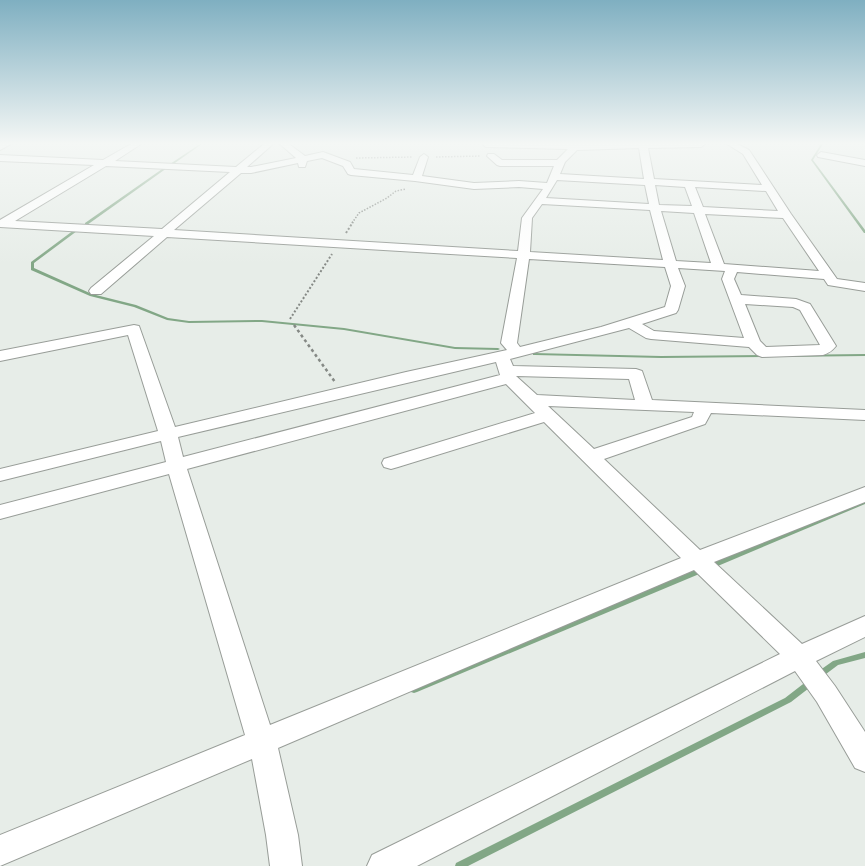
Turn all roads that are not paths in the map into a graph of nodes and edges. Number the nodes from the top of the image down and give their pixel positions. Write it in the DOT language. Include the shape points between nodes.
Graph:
graph roads {
  1 [pos="68,184"];
  2 [pos="222,184"];
  3 [pos="463,184"];
  4 [pos="510,184"];
  5 [pos="549,184"];
  6 [pos="613,184"];
  7 [pos="650,184"];
  8 [pos="689,184"];
  9 [pos="697,184"];
  10 [pos="768,184"];
  11 [pos="770,188"];
  12 [pos="539,201"];
  13 [pos="616,206"];
  14 [pos="655,208"];
  15 [pos="698,210"];
  16 [pos="786,215"];
  17 [pos="1,224"];
  18 [pos="164,233"];
  19 [pos="524,254"];
  20 [pos="670,263"];
  21 [pos="726,268"];
  22 [pos="826,275"];
  23 [pos="865,286"];
  24 [pos="96,291"];
  25 [pos="735,299"];
  26 [pos="632,324"];
  27 [pos="753,343"];
  28 [pos="0,356"];
  29 [pos="508,364"];
  30 [pos="531,400"];
  31 [pos="644,405"];
  32 [pos="704,408"];
  33 [pos="547,415"];
  34 [pos="865,415"];
  35 [pos="168,433"];
  36 [pos="590,457"];
  37 [pos="390,463"];
  38 [pos="176,466"];
  39 [pos="0,475"];
  40 [pos="865,494"];
  41 [pos="0,512"];
  42 [pos="704,566"];
  43 [pos="865,626"];
  44 [pos="804,663"];
  45 [pos="264,751"];
  46 [pos="865,758"];
  47 [pos="0,851"];
  48 [pos="286,866"];
  49 [pos="383,866"];
  1 -- 17 [label="street"];
  2 -- 18 [label="street"];
  3 -- 4 [label="street"];
  5 -- 12 [label="street"];
  6 -- 13 [label="street"];
  7 -- 14 [label="street"];
  8 -- 15 [label="street"];
  9 -- 11 [label="street"];
  10 -- 11 [label="street"];
  11 -- 16 [label="street"];
  12 -- 13 [label="street"];
  12 -- 19 [label="street" via="527,218"];
  13 -- 14 [label="street"];
  14 -- 15 [label="street"];
  14 -- 20 [label="street"];
  15 -- 16 [label="street"];
  15 -- 21 [label="street"];
  16 -- 22 [label="street"];
  17 -- 18 [label="street"];
  18 -- 19 [label="street"];
  18 -- 24 [label="street"];
  19 -- 20 [label="street"];
  19 -- 29 [label="street" via="509,343"];
  20 -- 21 [label="street"];
  20 -- 26 [label="street" via="678,286 672,310"];
  21 -- 22 [label="street"];
  21 -- 25 [label="street"];
  22 -- 23 [label="street" via="833,282"];
  25 -- 27 [label="street"];
  25 -- 27 [label="street" via="796,303 805,307 828,346 822,350 762,352"];
  26 -- 27 [label="street" via="651,335"];
  26 -- 29 [label="street"];
  28 -- 35 [label="street" via="134,329"];
  29 -- 30 [label="street"];
  29 -- 31 [label="street" via="636,374"];
  29 -- 35 [label="street" via="342,392"];
  29 -- 38 [label="street"];
  30 -- 31 [label="street"];
  30 -- 33 [label="street"];
  31 -- 32 [label="street"];
  32 -- 34 [label="street"];
  32 -- 36 [label="street" via="699,420"];
  33 -- 36 [label="street"];
  33 -- 37 [label="street"];
  35 -- 38 [label="street"];
  35 -- 39 [label="street"];
  36 -- 42 [label="street"];
  38 -- 41 [label="street"];
  38 -- 45 [label="street"];
  40 -- 42 [label="street"];
  42 -- 44 [label="street"];
  42 -- 45 [label="street"];
  43 -- 44 [label="street"];
  44 -- 46 [label="street"];
  44 -- 49 [label="street"];
  45 -- 47 [label="street"];
  45 -- 48 [label="street"];
}
